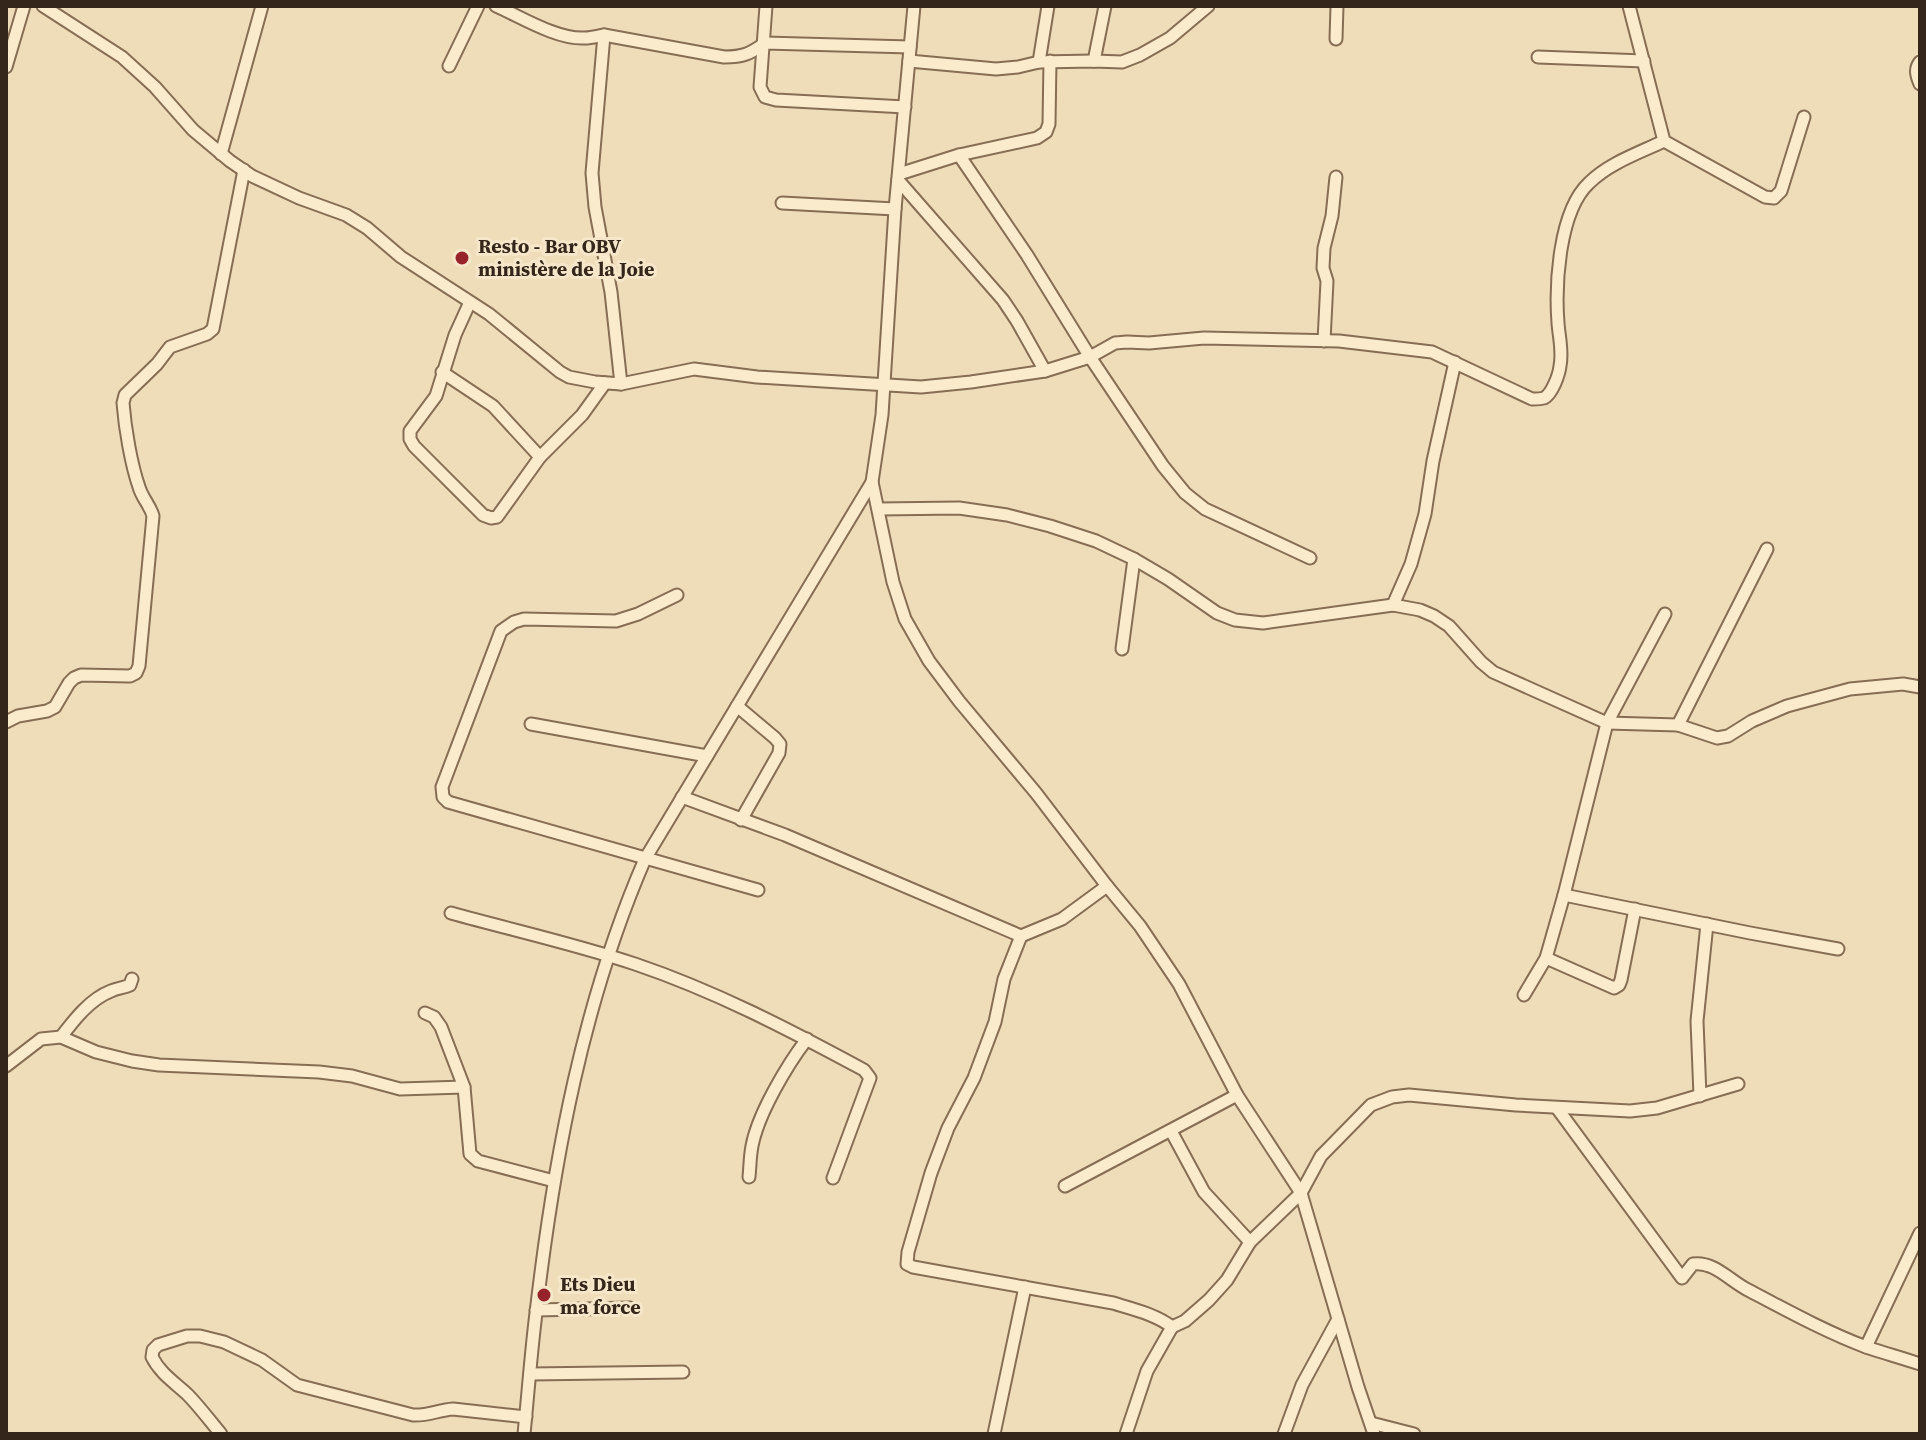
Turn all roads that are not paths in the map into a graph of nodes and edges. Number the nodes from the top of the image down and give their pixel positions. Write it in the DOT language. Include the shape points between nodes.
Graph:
graph roads {
  1 [pos="24,6"];
  2 [pos="43,6"];
  3 [pos="262,6"];
  4 [pos="478,6"];
  5 [pos="496,6"];
  6 [pos="766,6"];
  7 [pos="914,6"];
  8 [pos="1048,6"];
  9 [pos="1105,6"];
  10 [pos="1208,6"];
  11 [pos="1337,6"];
  12 [pos="1629,6"];
  13 [pos="604,35"];
  14 [pos="1336,39"];
  15 [pos="765,43"];
  16 [pos="910,47"];
  17 [pos="1538,57"];
  18 [pos="909,61"];
  19 [pos="1094,61"];
  20 [pos="1644,61"];
  21 [pos="1044,62"];
  22 [pos="1920,62"];
  23 [pos="449,66"];
  24 [pos="6,67"];
  25 [pos="1920,84"];
  26 [pos="905,107"];
  27 [pos="1804,117"];
  28 [pos="1664,141"];
  29 [pos="221,154"];
  30 [pos="959,155"];
  31 [pos="244,170"];
  32 [pos="898,177"];
  33 [pos="1336,177"];
  34 [pos="782,203"];
  35 [pos="895,209"];
  36 [pos="470,302"];
  37 [pos="1324,341"];
  38 [pos="1090,357"];
  39 [pos="1455,362"];
  40 [pos="1045,371"];
  41 [pos="442,372"];
  42 [pos="605,383"];
  43 [pos="621,384"];
  44 [pos="883,385"];
  45 [pos="540,457"];
  46 [pos="872,482"];
  47 [pos="879,509"];
  48 [pos="1767,549"];
  49 [pos="1310,558"];
  50 [pos="1134,559"];
  51 [pos="677,595"];
  52 [pos="1393,605"];
  53 [pos="1665,614"];
  54 [pos="1122,649"];
  55 [pos="1920,687"];
  56 [pos="737,706"];
  57 [pos="6,722"];
  58 [pos="1607,723"];
  59 [pos="531,724"];
  60 [pos="1678,725"];
  61 [pos="707,756"];
  62 [pos="682,797"];
  63 [pos="741,820"];
  64 [pos="645,859"];
  65 [pos="1107,886"];
  66 [pos="758,890"];
  67 [pos="1564,895"];
  68 [pos="1635,909"];
  69 [pos="451,913"];
  70 [pos="1707,924"];
  71 [pos="1021,936"];
  72 [pos="1838,949"];
  73 [pos="608,956"];
  74 [pos="1546,958"];
  75 [pos="132,979"];
  76 [pos="1524,995"];
  77 [pos="425,1013"];
  78 [pos="61,1037"];
  79 [pos="807,1039"];
  80 [pos="6,1066"];
  81 [pos="1738,1084"];
  82 [pos="464,1087"];
  83 [pos="1237,1095"];
  84 [pos="1700,1096"];
  85 [pos="1557,1108"];
  86 [pos="1171,1131"];
  87 [pos="749,1177"];
  88 [pos="833,1178"];
  89 [pos="554,1181"];
  90 [pos="1065,1186"];
  91 [pos="1301,1193"];
  92 [pos="1920,1233"];
  93 [pos="1250,1242"];
  94 [pos="1025,1287"];
  95 [pos="630,1308"];
  96 [pos="536,1310"];
  97 [pos="1338,1319"];
  98 [pos="1172,1327"];
  99 [pos="1866,1347"];
  100 [pos="1920,1364"];
  101 [pos="683,1372"];
  102 [pos="530,1374"];
  103 [pos="526,1417"];
  104 [pos="1373,1428"];
  105 [pos="221,1434"];
  106 [pos="524,1434"];
  107 [pos="994,1434"];
  108 [pos="1126,1434"];
  109 [pos="1284,1434"];
  110 [pos="1414,1434"];
  1 -- 24 [label="street"];
  2 -- 29 [label="street" via="122,57"];
  3 -- 29 [label="street"];
  4 -- 23 [label="street"];
  5 -- 13 [label="street" via="567,36"];
  6 -- 15 [label="street"];
  7 -- 16 [label="street"];
  8 -- 21 [label="street"];
  9 -- 19 [label="street"];
  10 -- 19 [label="street" via="1140,55 1122,62"];
  11 -- 14 [label="street"];
  12 -- 20 [label="street"];
  13 -- 15 [label="street" via="724,57 750,54"];
  13 -- 43 [label="street" via="592,173"];
  15 -- 16 [label="street"];
  15 -- 26 [label="street" via="760,87 765,97"];
  16 -- 18 [label="street"];
  17 -- 20 [label="street"];
  18 -- 21 [label="street" via="996,69"];
  18 -- 26 [label="street"];
  19 -- 21 [label="street"];
  20 -- 28 [label="street"];
  21 -- 30 [label="street" via="1046,132"];
  22 -- 25 [label="street"];
  26 -- 32 [label="street"];
  27 -- 28 [label="street" via="1781,191 1774,198"];
  28 -- 39 [label="street" via="1611,166 1587,184 1573,208 1558,267 1561,365 1547,396 1532,399"];
  29 -- 31 [label="street"];
  30 -- 32 [label="street"];
  30 -- 38 [label="street"];
  31 -- 36 [label="street" via="346,215"];
  31 -- 57 [label="street" via="213,329 170,347 123,403 137,483 153,516 136,673 81,675 69,683 55,707"];
  32 -- 35 [label="street"];
  32 -- 40 [label="street" via="1003,300"];
  33 -- 37 [label="street" via="1324,248"];
  34 -- 35 [label="street"];
  35 -- 44 [label="street"];
  36 -- 41 [label="street"];
  36 -- 42 [label="street" via="560,372"];
  37 -- 38 [label="street" via="1127,342"];
  37 -- 39 [label="street" via="1432,352"];
  38 -- 40 [label="street"];
  38 -- 49 [label="street" via="1185,493 1205,509"];
  39 -- 52 [label="street" via="1425,514"];
  40 -- 44 [label="street" via="921,387"];
  41 -- 45 [label="street" via="493,406"];
  41 -- 45 [label="street" via="436,396 410,431 410,439 483,515 497,517"];
  42 -- 43 [label="street"];
  42 -- 45 [label="street"];
  43 -- 44 [label="street" via="694,369"];
  44 -- 46 [label="street"];
  46 -- 47 [label="street"];
  46 -- 56 [label="street"];
  47 -- 50 [label="street" via="959,508 1007,515 1096,541"];
  47 -- 65 [label="street" via="905,619 929,661"];
  48 -- 60 [label="street"];
  50 -- 52 [label="street" via="1235,620 1263,623"];
  50 -- 54 [label="street"];
  51 -- 64 [label="street" via="627,619 524,619 501,631 442,787 448,802"];
  52 -- 58 [label="street" via="1420,610 1449,626 1493,672"];
  53 -- 58 [label="street"];
  55 -- 60 [label="street" via="1850,689 1787,706 1717,738"];
  56 -- 61 [label="street"];
  56 -- 63 [label="street" via="780,744"];
  58 -- 60 [label="street"];
  58 -- 67 [label="street"];
  59 -- 61 [label="street"];
  61 -- 62 [label="street"];
  62 -- 63 [label="street"];
  62 -- 64 [label="street"];
  63 -- 71 [label="street"];
  64 -- 66 [label="street"];
  64 -- 73 [label="street"];
  65 -- 71 [label="street" via="1062,919"];
  65 -- 83 [label="street" via="1179,984"];
  67 -- 68 [label="street"];
  67 -- 74 [label="street"];
  68 -- 70 [label="street"];
  68 -- 74 [label="street" via="1621,980 1614,988"];
  69 -- 73 [label="street"];
  70 -- 72 [label="street"];
  70 -- 84 [label="street" via="1697,1021"];
  71 -- 94 [label="street" via="974,1078 931,1173 907,1264"];
  73 -- 79 [label="street" via="682,982"];
  73 -- 89 [label="street"];
  74 -- 76 [label="street"];
  75 -- 78 [label="street" via="130,985 91,1003"];
  77 -- 82 [label="street" via="441,1027"];
  78 -- 80 [label="street" via="41,1039"];
  78 -- 82 [label="street" via="96,1052 159,1065 319,1072 400,1089"];
  79 -- 87 [label="street" via="765,1109 752,1144"];
  79 -- 88 [label="street" via="870,1078"];
  81 -- 84 [label="street"];
  82 -- 89 [label="street" via="470,1154 478,1161"];
  83 -- 86 [label="street"];
  83 -- 91 [label="street"];
  84 -- 85 [label="street" via="1646,1110"];
  85 -- 91 [label="street" via="1392,1097 1371,1105 1321,1156"];
  85 -- 99 [label="street" via="1682,1278 1693,1264 1703,1262 1750,1292"];
  86 -- 90 [label="street"];
  86 -- 93 [label="street" via="1204,1192"];
  89 -- 96 [label="street"];
  91 -- 93 [label="street"];
  91 -- 97 [label="street"];
  92 -- 99 [label="street"];
  93 -- 98 [label="street" via="1209,1300"];
  94 -- 98 [label="street" via="1113,1303"];
  94 -- 107 [label="street"];
  95 -- 96 [label="street"];
  96 -- 102 [label="street"];
  97 -- 104 [label="street"];
  97 -- 109 [label="street" via="1302,1385"];
  98 -- 108 [label="street" via="1147,1371"];
  99 -- 100 [label="street"];
  101 -- 102 [label="street"];
  102 -- 103 [label="street"];
  103 -- 105 [label="street" via="453,1409 413,1415 297,1385 224,1342 187,1336 158,1345 152,1357 157,1366"];
  103 -- 106 [label="street"];
  104 -- 110 [label="street"];
}
